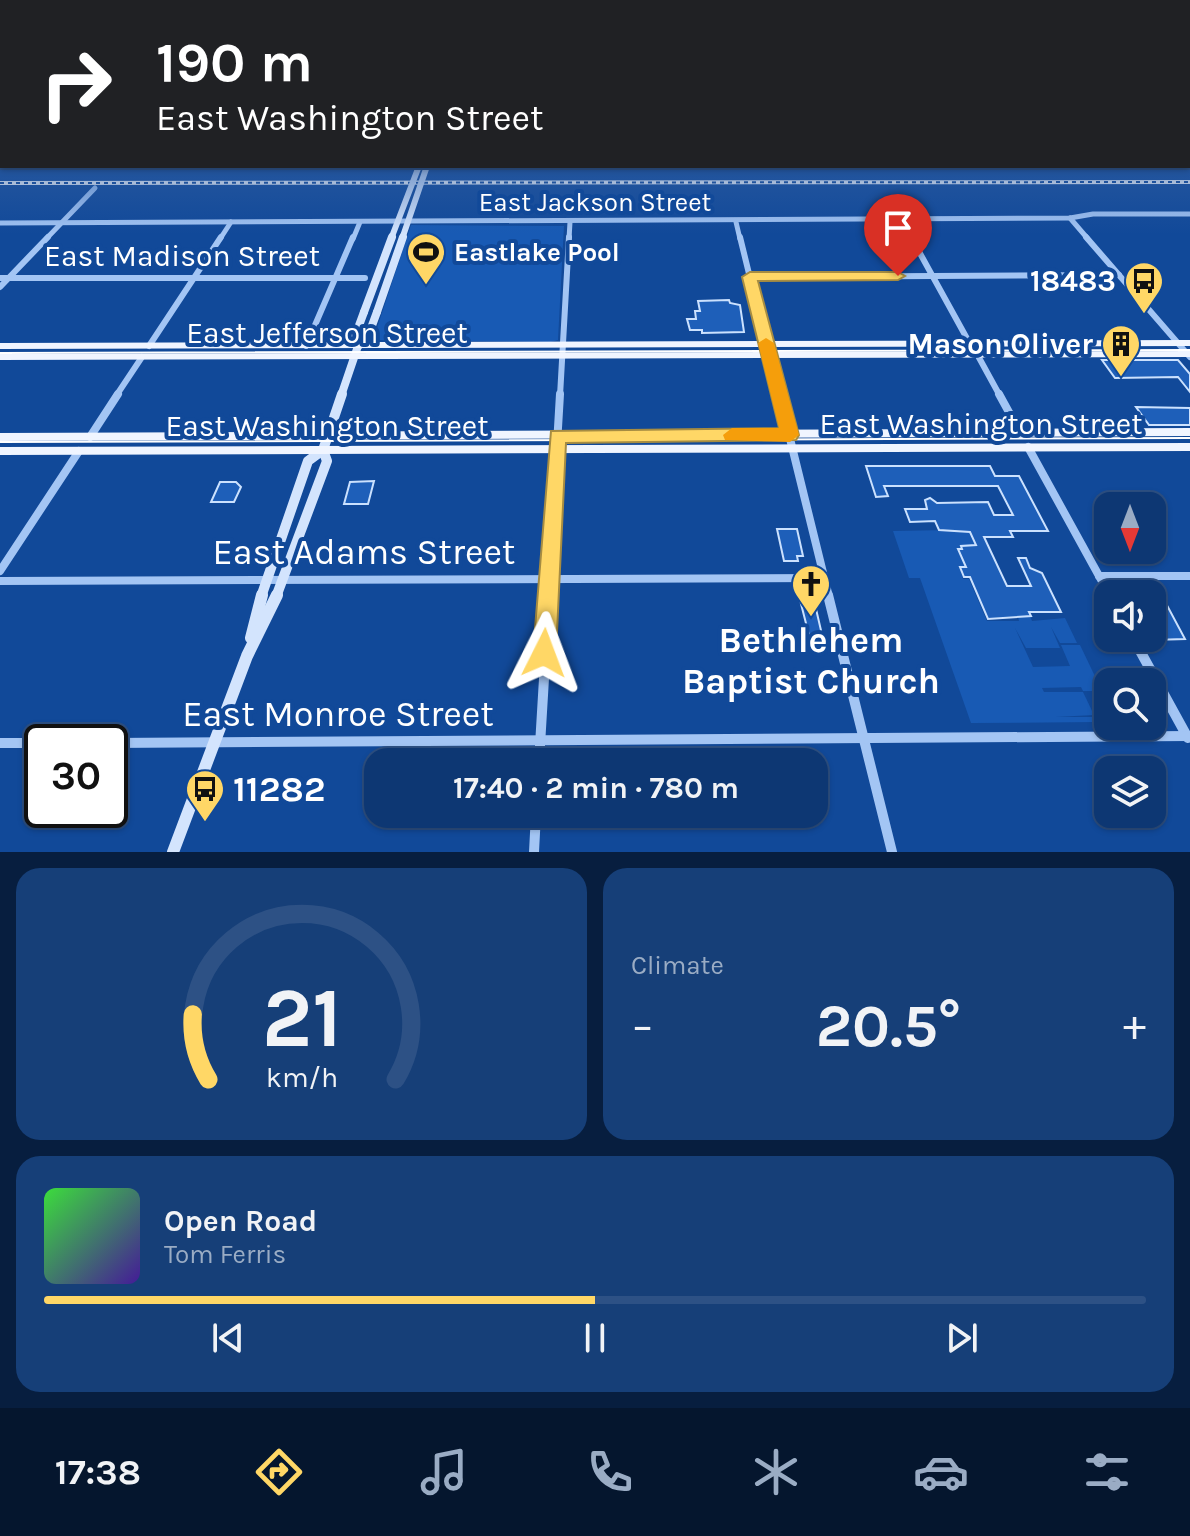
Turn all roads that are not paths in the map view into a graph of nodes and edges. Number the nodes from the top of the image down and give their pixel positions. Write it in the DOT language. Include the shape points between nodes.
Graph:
graph roads {
  1 [pos="418,168"];
  2 [pos="426,168"];
  3 [pos="95,188"];
  4 [pos="1190,214"];
  5 [pos="1070,218"];
  6 [pos="902,221"];
  7 [pos="231,222"];
  8 [pos="360,222"];
  9 [pos="570,222"];
  10 [pos="736,222"];
  11 [pos="0,223"];
  12 [pos="62,223"];
  13 [pos="1119,275"];
  14 [pos="933,276"];
  15 [pos="195,277"];
  16 [pos="750,277"];
  17 [pos="0,278"];
  18 [pos="10,278"];
  19 [pos="336,278"];
  20 [pos="365,278"];
  21 [pos="0,287"];
  22 [pos="1178,343"];
  23 [pos="1190,343"];
  24 [pos="766,344"];
  25 [pos="865,344"];
  26 [pos="970,344"];
  27 [pos="0,346"];
  28 [pos="33,346"];
  29 [pos="149,346"];
  30 [pos="306,346"];
  31 [pos="358,346"];
  32 [pos="465,346"];
  33 [pos="563,351"];
  34 [pos="942,354"];
  35 [pos="977,354"];
  36 [pos="769,355"];
  37 [pos="1189,355"];
  38 [pos="354,356"];
  39 [pos="544,356"];
  40 [pos="0,357"];
  41 [pos="111,357"];
  42 [pos="142,357"];
  43 [pos="1190,432"];
  44 [pos="1021,434"];
  45 [pos="1055,434"];
  46 [pos="790,435"];
  47 [pos="557,436"];
  48 [pos="578,436"];
  49 [pos="0,437"];
  50 [pos="90,437"];
  51 [pos="126,437"];
  52 [pos="328,437"];
  53 [pos="1028,447"];
  54 [pos="1164,447"];
  55 [pos="1190,447"];
  56 [pos="654,448"];
  57 [pos="793,448"];
  58 [pos="323,450"];
  59 [pos="556,450"];
  60 [pos="0,451"];
  61 [pos="79,451"];
  62 [pos="200,451"];
  63 [pos="0,571"];
  64 [pos="1099,576"];
  65 [pos="1190,576"];
  66 [pos="824,578"];
  67 [pos="549,579"];
  68 [pos="1101,580"];
  69 [pos="0,581"];
  70 [pos="265,581"];
  71 [pos="284,581"];
  72 [pos="1141,652"];
  73 [pos="247,656"];
  74 [pos="1189,737"];
  75 [pos="865,739"];
  76 [pos="540,740"];
  77 [pos="214,742"];
  78 [pos="0,743"];
  79 [pos="24,743"];
  80 [pos="128,743"];
  81 [pos="540,748"];
  82 [pos="535,828"];
  83 [pos="173,852"];
  84 [pos="534,852"];
  85 [pos="892,852"];
  1 -- 31 [label="main road, bridge" via="354,339"];
  2 -- 31 [label="main road, bridge" via="367,339"];
  3 -- 12 [label="street"];
  4 -- 5 [label="street, East Jackson Street"];
  5 -- 6 [label="street, East Jackson Street"];
  5 -- 13 [label="street"];
  6 -- 10 [label="street, East Jackson Street"];
  6 -- 14 [label="street"];
  7 -- 8 [label="street, East Jackson Street"];
  7 -- 12 [label="street, East Jackson Street"];
  7 -- 15 [label="street"];
  8 -- 9 [label="street, East Jackson Street"];
  8 -- 19 [label="street"];
  9 -- 10 [label="street, East Jackson Street"];
  9 -- 33 [label="street"];
  10 -- 16 [label="street"];
  11 -- 12 [label="street, East Jackson Street"];
  12 -- 18 [label="street"];
  13 -- 14 [label="street"];
  13 -- 22 [label="street"];
  14 -- 16 [label="street"];
  14 -- 26 [label="street"];
  15 -- 18 [label="street, East Madison Street"];
  15 -- 19 [label="street, East Madison Street"];
  15 -- 29 [label="street"];
  16 -- 24 [label="street"];
  17 -- 18 [label="street, East Madison Street"];
  18 -- 21 [label="street"];
  19 -- 20 [label="street, East Madison Street"];
  19 -- 30 [label="street"];
  22 -- 23 [label="main road, East Jefferson Street"];
  22 -- 26 [label="main road, East Jefferson Street"];
  22 -- 37 [label="street"];
  24 -- 25 [label="main road, East Jefferson Street"];
  24 -- 33 [label="main road, East Jefferson Street"];
  24 -- 36 [label="street"];
  25 -- 26 [label="main road, East Jefferson Street"];
  25 -- 34 [label="main road"];
  27 -- 28 [label="main road, East Jefferson Street"];
  28 -- 29 [label="main road, East Jefferson Street"];
  28 -- 41 [label="main road, East Jefferson Street"];
  29 -- 30 [label="main road, East Jefferson Street"];
  30 -- 31 [label="main road, East Jefferson Street"];
  31 -- 32 [label="main road, East Jefferson Street"];
  31 -- 38 [label="main road"];
  32 -- 33 [label="main road, East Jefferson Street"];
  32 -- 39 [label="main road, East Jefferson Street"];
  33 -- 36 [label="main road, East Jefferson Street"];
  33 -- 39 [label="main road, East Jefferson Street"];
  33 -- 47 [label="street"];
  34 -- 35 [label="main road, East Jefferson Street"];
  34 -- 36 [label="main road, East Jefferson Street"];
  35 -- 37 [label="main road, East Jefferson Street"];
  35 -- 44 [label="street"];
  36 -- 46 [label="street"];
  38 -- 39 [label="main road, East Jefferson Street"];
  38 -- 42 [label="main road, East Jefferson Street"];
  38 -- 52 [label="main road"];
  40 -- 41 [label="main road, East Jefferson Street"];
  41 -- 42 [label="main road, East Jefferson Street"];
  42 -- 50 [label="street"];
  43 -- 45 [label="main road, East Washington Street"];
  44 -- 45 [label="main road, East Washington Street"];
  44 -- 46 [label="main road, East Washington Street"];
  45 -- 54 [label="main road, East Washington Street"];
  46 -- 48 [label="main road, East Washington Street"];
  46 -- 57 [label="street"];
  47 -- 48 [label="main road, East Washington Street"];
  47 -- 52 [label="main road, East Washington Street"];
  47 -- 59 [label="street"];
  48 -- 56 [label="main road, East Washington Street"];
  49 -- 50 [label="main road, East Washington Street"];
  50 -- 51 [label="main road, East Washington Street"];
  51 -- 52 [label="main road, East Washington Street"];
  51 -- 62 [label="main road"];
  52 -- 58 [label="main road"];
  53 -- 54 [label="main road, East Washington Street"];
  53 -- 57 [label="main road, East Washington Street"];
  53 -- 64 [label="street"];
  54 -- 55 [label="main road, East Washington Street"];
  56 -- 57 [label="main road, East Washington Street"];
  56 -- 59 [label="main road, East Washington Street"];
  57 -- 66 [label="street"];
  58 -- 59 [label="main road, East Washington Street"];
  58 -- 62 [label="main road, East Washington Street"];
  58 -- 70 [label="main road" via="308,461"];
  58 -- 71 [label="main road" via="327,461"];
  59 -- 67 [label="street"];
  60 -- 61 [label="main road, East Washington Street"];
  61 -- 62 [label="main road, East Washington Street"];
  61 -- 63 [label="street"];
  64 -- 65 [label="street"];
  64 -- 68 [label="street"];
  66 -- 67 [label="street, East Adams Street"];
  66 -- 75 [label="street"];
  67 -- 71 [label="street, East Adams Street"];
  67 -- 76 [label="street"];
  69 -- 70 [label="street, East Adams Street"];
  70 -- 71 [label="street, East Adams Street"];
  70 -- 73 [label="main road"];
  71 -- 73 [label="main road"];
  72 -- 74 [label="street"];
  73 -- 77 [label="main road"];
  74 -- 75 [label="street, East Monroe Street"];
  75 -- 76 [label="street, East Monroe Street"];
  75 -- 85 [label="street"];
  76 -- 77 [label="street, East Monroe Street"];
  76 -- 81 [label="street"];
  77 -- 80 [label="street, East Monroe Street"];
  77 -- 83 [label="main road"];
  78 -- 79 [label="street"];
  82 -- 84 [label="street"];
}
